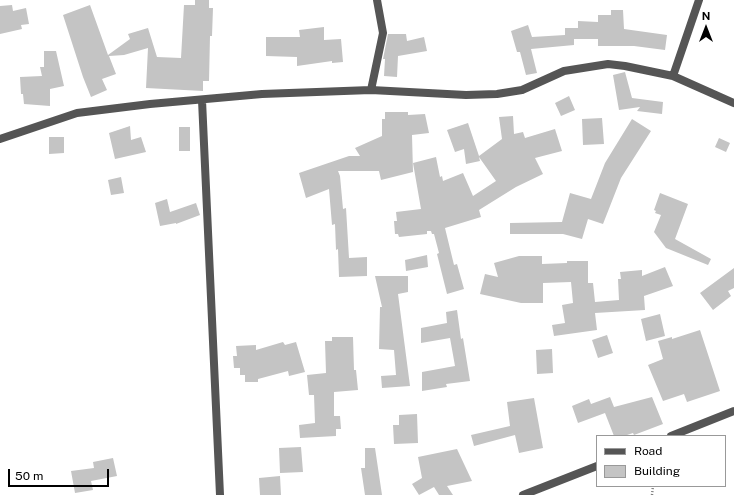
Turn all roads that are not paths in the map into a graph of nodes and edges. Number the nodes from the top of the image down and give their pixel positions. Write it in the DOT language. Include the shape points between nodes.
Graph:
graph roads {
  1 [pos="377,0"];
  2 [pos="698,0"];
  3 [pos="672,76"];
  4 [pos="371,90"];
  5 [pos="202,100"];
  6 [pos="734,103"];
  7 [pos="0,139"];
  8 [pos="734,411"];
  9 [pos="674,435"];
  10 [pos="596,466"];
  11 [pos="220,495"];
  12 [pos="522,495"];
  1 -- 4 [label="street" via="383,33"];
  2 -- 3 [label="street"];
  3 -- 4 [label="street" via="608,64 564,71 522,90 497,94"];
  3 -- 6 [label="street"];
  4 -- 5 [label="street" via="262,94"];
  5 -- 7 [label="street" via="77,113"];
  5 -- 11 [label="street"];
  8 -- 9 [label="street"];
  10 -- 12 [label="street"];
}
